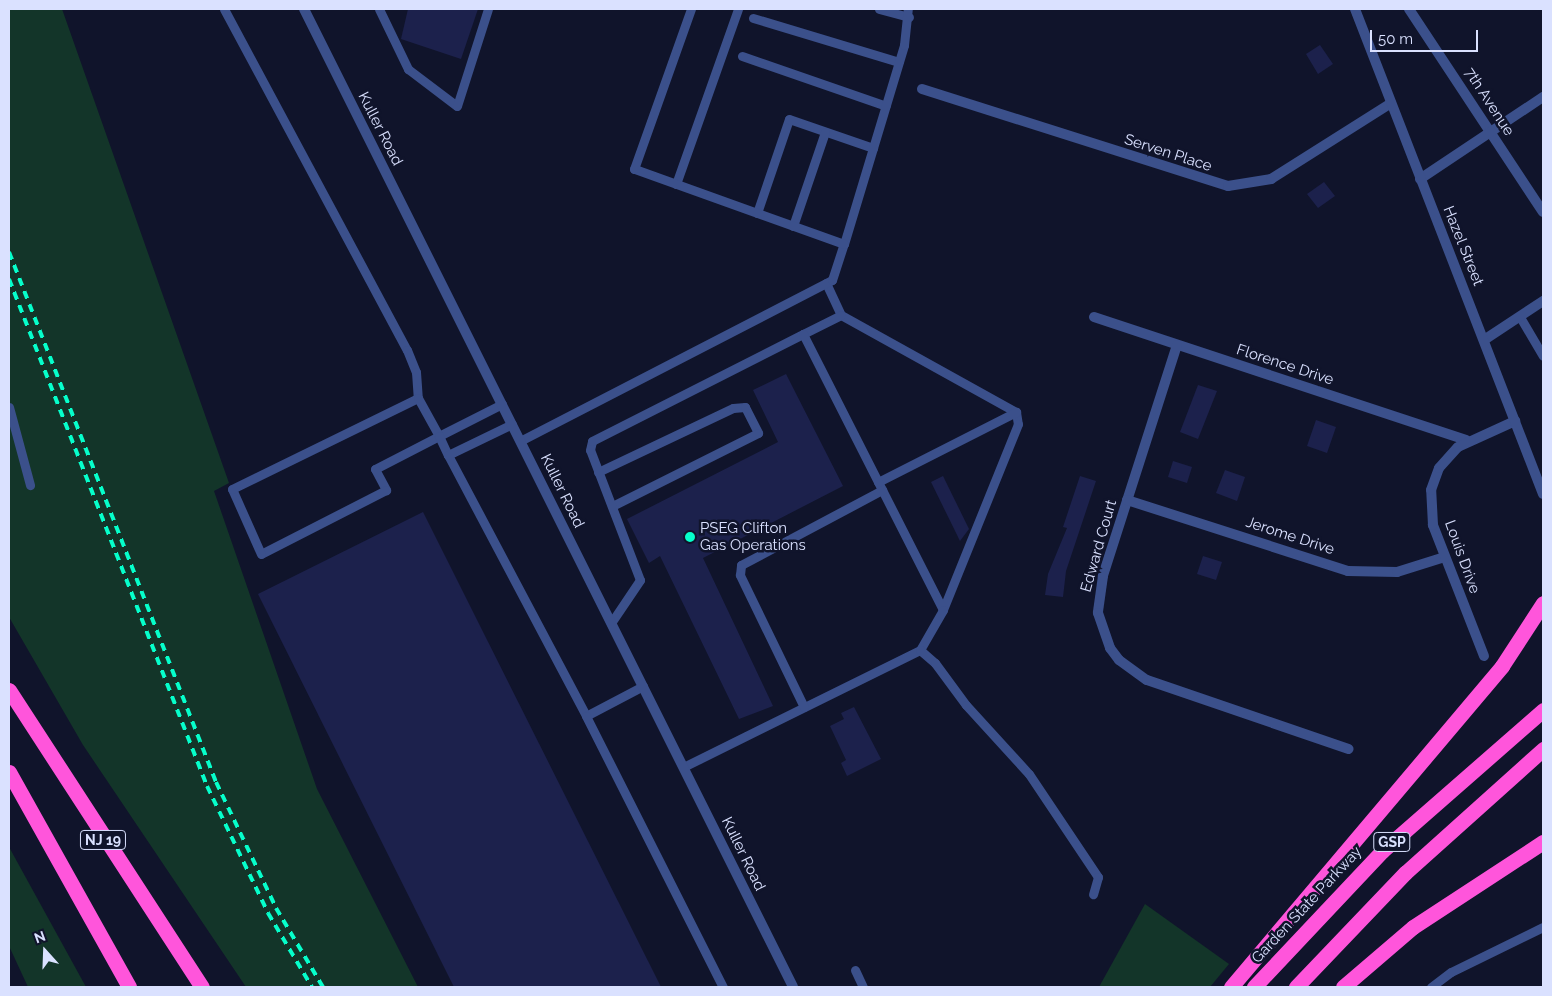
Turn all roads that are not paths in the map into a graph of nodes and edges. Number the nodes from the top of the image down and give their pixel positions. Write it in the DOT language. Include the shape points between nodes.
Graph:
graph roads {
  1 [pos="224,9"];
  2 [pos="304,9"];
  3 [pos="379,9"];
  4 [pos="488,9"];
  5 [pos="691,9"];
  6 [pos="738,9"];
  7 [pos="878,9"];
  8 [pos="1409,9"];
  9 [pos="1358,10"];
  10 [pos="909,13"];
  11 [pos="753,18"];
  12 [pos="742,56"];
  13 [pos="899,62"];
  14 [pos="922,89"];
  15 [pos="1543,97"];
  16 [pos="1391,103"];
  17 [pos="886,106"];
  18 [pos="825,132"];
  19 [pos="1490,132"];
  20 [pos="873,148"];
  21 [pos="1420,179"];
  22 [pos="676,184"];
  23 [pos="1543,212"];
  24 [pos="757,213"];
  25 [pos="794,226"];
  26 [pos="844,244"];
  27 [pos="826,283"];
  28 [pos="1543,301"];
  29 [pos="841,315"];
  30 [pos="1520,316"];
  31 [pos="1094,317"];
  32 [pos="802,334"];
  33 [pos="1484,340"];
  34 [pos="1177,345"];
  35 [pos="1543,356"];
  36 [pos="418,398"];
  37 [pos="502,404"];
  38 [pos="9,407"];
  39 [pos="1016,412"];
  40 [pos="1515,421"];
  41 [pos="512,424"];
  42 [pos="438,436"];
  43 [pos="1466,440"];
  44 [pos="520,441"];
  45 [pos="448,455"];
  46 [pos="598,472"];
  47 [pos="30,485"];
  48 [pos="880,486"];
  49 [pos="1543,494"];
  50 [pos="1127,500"];
  51 [pos="612,506"];
  52 [pos="1445,557"];
  53 [pos="1542,609"];
  54 [pos="943,610"];
  55 [pos="611,623"];
  56 [pos="920,650"];
  57 [pos="1484,656"];
  58 [pos="643,686"];
  59 [pos="9,690"];
  60 [pos="804,707"];
  61 [pos="1543,710"];
  62 [pos="586,716"];
  63 [pos="1348,749"];
  64 [pos="1543,750"];
  65 [pos="683,767"];
  66 [pos="9,772"];
  67 [pos="1543,842"];
  68 [pos="1094,894"];
  69 [pos="1543,927"];
  70 [pos="855,970"];
  71 [pos="128,987"];
  72 [pos="202,987"];
  73 [pos="723,987"];
  74 [pos="793,987"];
  75 [pos="863,987"];
  76 [pos="1231,987"];
  77 [pos="1254,987"];
  78 [pos="1296,987"];
  79 [pos="1343,987"];
  80 [pos="1431,987"];
  1 -- 36 [label="lane" via="407,350 416,372"];
  2 -- 37 [label="street, Kuller Road"];
  3 -- 4 [label="lane" via="408,69 458,106"];
  5 -- 22 [label="lane" via="634,169"];
  6 -- 22 [label="lane"];
  7 -- 10 [label="lane"];
  8 -- 19 [label="street, 7th Avenue"];
  9 -- 16 [label="street, Hazel Street"];
  10 -- 13 [label="lane"];
  11 -- 13 [label="lane"];
  12 -- 17 [label="lane"];
  13 -- 17 [label="lane"];
  14 -- 16 [label="street, Serven Place" via="1228,186 1271,179"];
  15 -- 19 [label="street"];
  16 -- 21 [label="street, Hazel Street"];
  17 -- 20 [label="lane"];
  18 -- 20 [label="lane"];
  18 -- 24 [label="lane" via="790,119"];
  18 -- 25 [label="lane"];
  19 -- 21 [label="street"];
  19 -- 23 [label="street, 7th Avenue"];
  20 -- 26 [label="lane"];
  21 -- 33 [label="street, Hazel Street"];
  22 -- 24 [label="lane"];
  24 -- 25 [label="lane"];
  25 -- 26 [label="lane"];
  26 -- 27 [label="lane" via="832,280"];
  27 -- 29 [label="lane"];
  27 -- 44 [label="lane"];
  28 -- 30 [label="street"];
  29 -- 32 [label="lane"];
  29 -- 39 [label="lane"];
  30 -- 33 [label="street"];
  30 -- 35 [label="lane"];
  31 -- 34 [label="street, Florence Drive"];
  32 -- 46 [label="lane" via="592,441 590,450"];
  32 -- 48 [label="lane"];
  33 -- 40 [label="street, Hazel Street"];
  34 -- 43 [label="street, Florence Drive"];
  34 -- 50 [label="street, Edward Court"];
  36 -- 42 [label="lane"];
  36 -- 42 [label="lane" via="232,489 260,554 386,490 375,469"];
  37 -- 41 [label="street, Kuller Road"];
  37 -- 42 [label="lane"];
  38 -- 47 [label="lane"];
  39 -- 48 [label="lane"];
  39 -- 54 [label="lane" via="1018,424"];
  40 -- 43 [label="street, Louis Drive"];
  40 -- 49 [label="street, Hazel Street"];
  41 -- 44 [label="street, Kuller Road"];
  41 -- 45 [label="lane"];
  42 -- 45 [label="lane"];
  43 -- 52 [label="street, Louis Drive" via="1439,468 1431,490 1433,525"];
  44 -- 55 [label="street, Kuller Road"];
  45 -- 62 [label="lane"];
  46 -- 51 [label="lane"];
  46 -- 51 [label="lane" via="733,408 746,407 758,433"];
  48 -- 54 [label="lane"];
  48 -- 60 [label="lane" via="741,565 740,576"];
  50 -- 52 [label="street, Jerome Drive" via="1348,571 1397,572"];
  50 -- 63 [label="street, Edward Court" via="1098,597 1100,624 1119,660 1147,680"];
  51 -- 55 [label="lane" via="640,580"];
  52 -- 57 [label="street, Louis Drive"];
  53 -- 76 [label="highway" via="1502,666"];
  54 -- 56 [label="lane"];
  55 -- 58 [label="street, Kuller Road"];
  56 -- 60 [label="lane"];
  56 -- 68 [label="lane" via="936,663 966,705 1029,774 1098,877"];
  58 -- 62 [label="lane"];
  58 -- 65 [label="street, Kuller Road"];
  59 -- 72 [label="highway, NJ 19"];
  60 -- 65 [label="lane"];
  61 -- 77 [label="highway, Garden State Parkway / GSP" via="1388,845"];
  62 -- 73 [label="lane"];
  64 -- 78 [label="highway, GSP" via="1405,873"];
  65 -- 74 [label="street, Kuller Road"];
  66 -- 71 [label="highway"];
  67 -- 79 [label="highway" via="1413,927"];
  69 -- 80 [label="lane" via="1451,972"];
  70 -- 75 [label="lane"];
}
